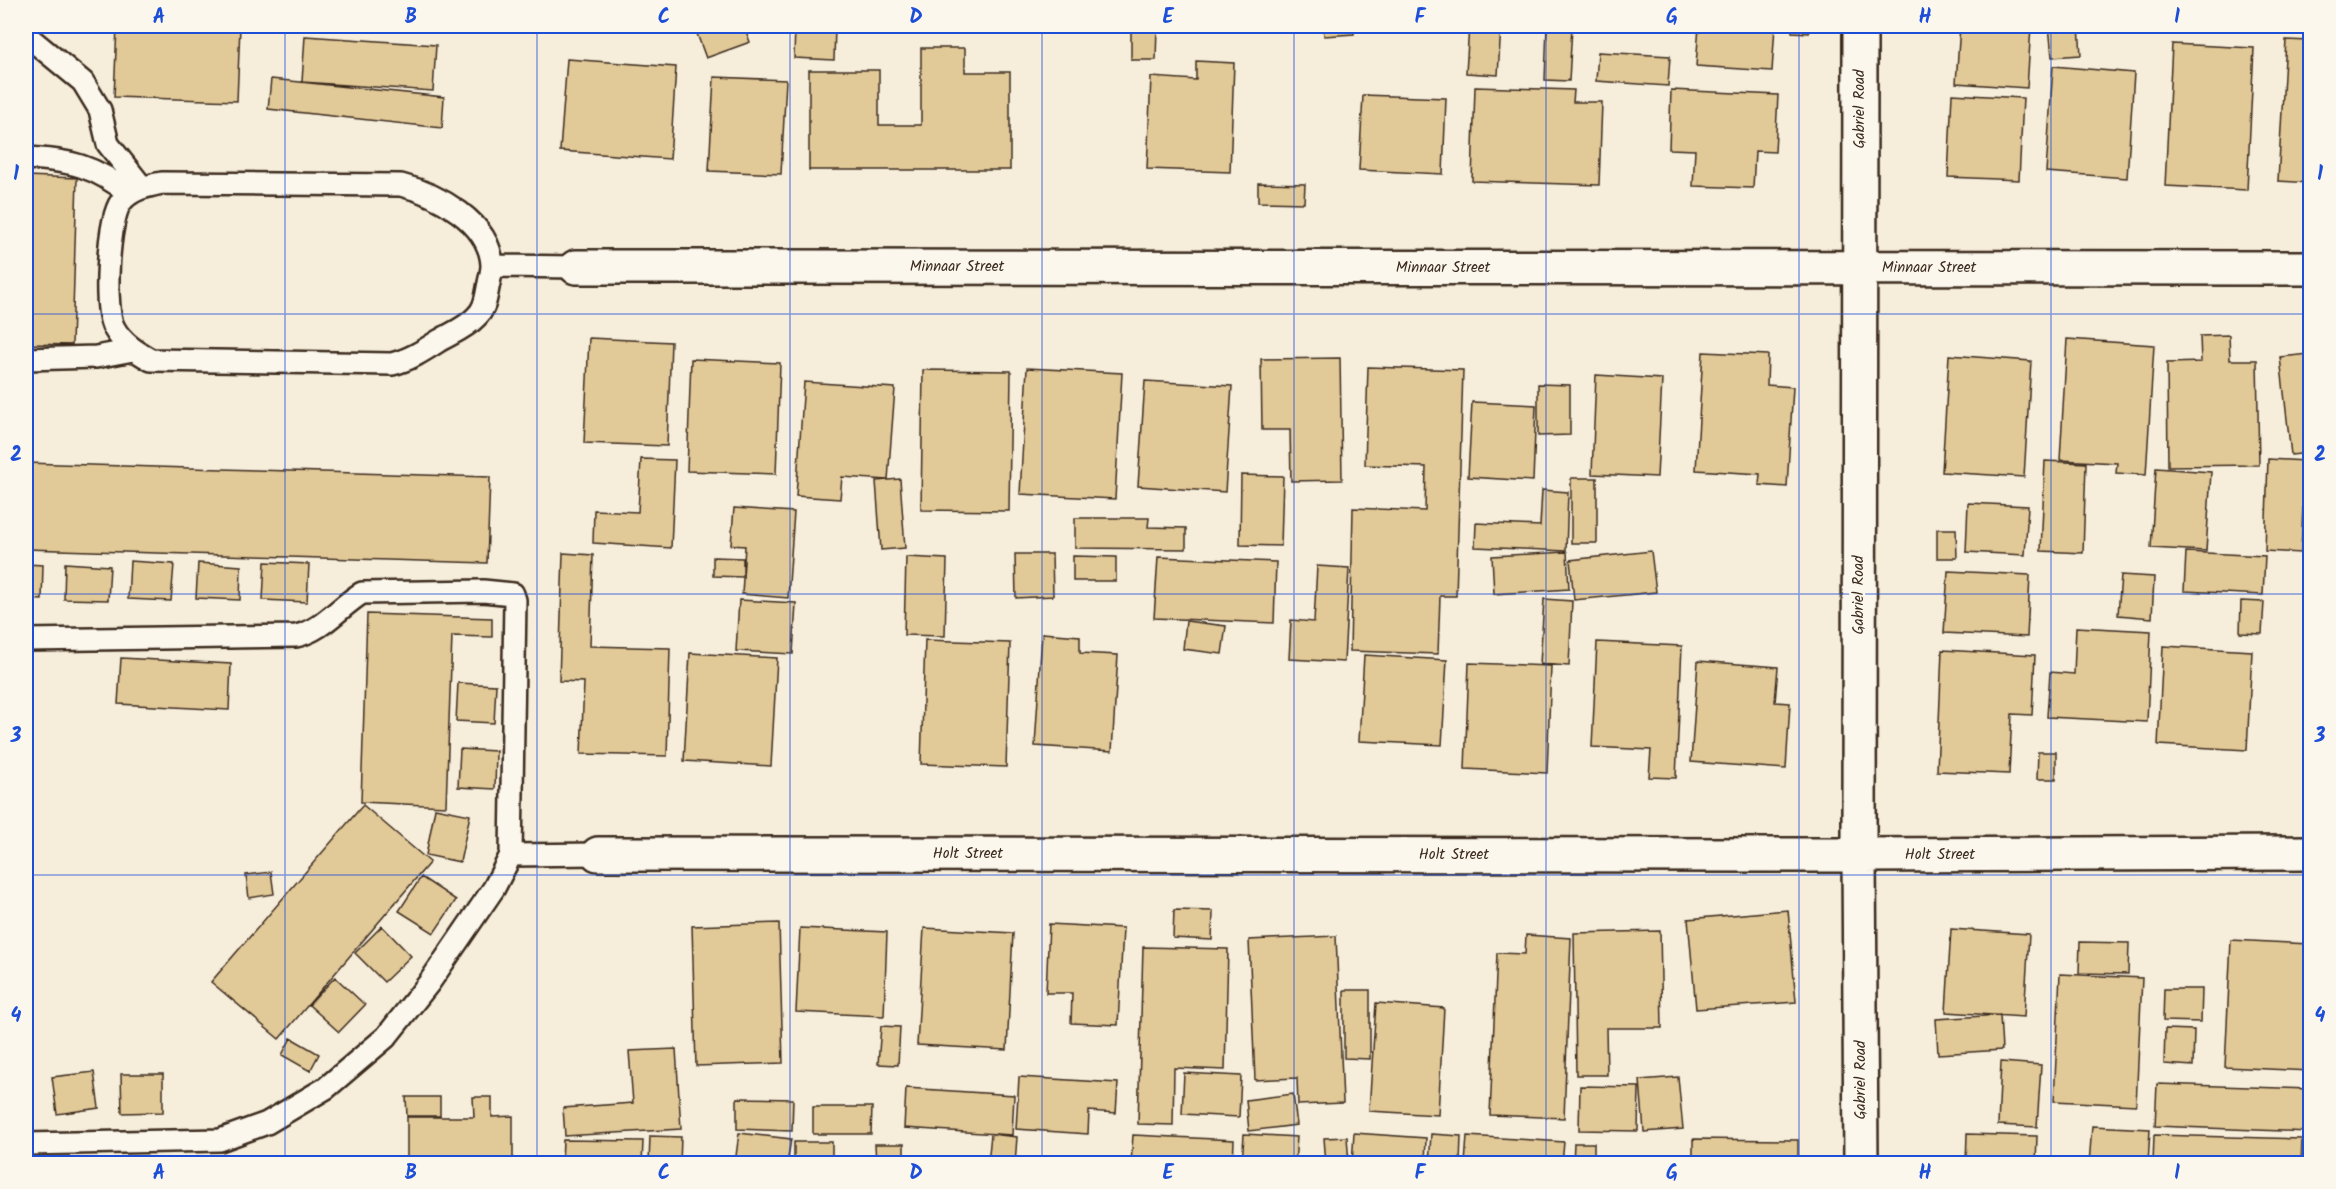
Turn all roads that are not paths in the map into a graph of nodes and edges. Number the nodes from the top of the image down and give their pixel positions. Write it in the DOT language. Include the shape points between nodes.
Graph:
graph roads {
  1 [pos="1860,26"];
  2 [pos="26,35"];
  3 [pos="26,158"];
  4 [pos="136,190"];
  5 [pos="492,266"];
  6 [pos="576,267"];
  7 [pos="1859,268"];
  8 [pos="2310,268"];
  9 [pos="133,350"];
  10 [pos="26,359"];
  11 [pos="26,640"];
  12 [pos="2310,853"];
  13 [pos="598,854"];
  14 [pos="511,855"];
  15 [pos="1859,855"];
  16 [pos="26,1144"];
  17 [pos="1862,1164"];
  1 -- 7 [label="street, Gabriel Road"];
  2 -- 4 [label="lane" via="83,82 100,110 108,144"];
  3 -- 4 [label="lane" via="74,163"];
  4 -- 5 [label="lane" via="162,183 401,185 423,191 466,218 488,248"];
  4 -- 9 [label="lane" via="121,202 113,217 108,306 115,331"];
  5 -- 6 [label="lane"];
  5 -- 9 [label="lane" via="484,306 477,317 404,362 173,362 151,360"];
  6 -- 7 [label="street, Minnaar Street"];
  7 -- 8 [label="street, Minnaar Street"];
  7 -- 15 [label="street, Gabriel Road"];
  9 -- 10 [label="lane" via="96,357"];
  11 -- 14 [label="lane" via="296,636 310,634 362,593 513,594"];
  12 -- 15 [label="street, Holt Street"];
  13 -- 14 [label="lane"];
  13 -- 15 [label="street, Holt Street"];
  14 -- 16 [label="lane" via="494,888 429,983 386,1037 326,1088 267,1123 220,1140"];
  15 -- 17 [label="street, Gabriel Road"];
}
